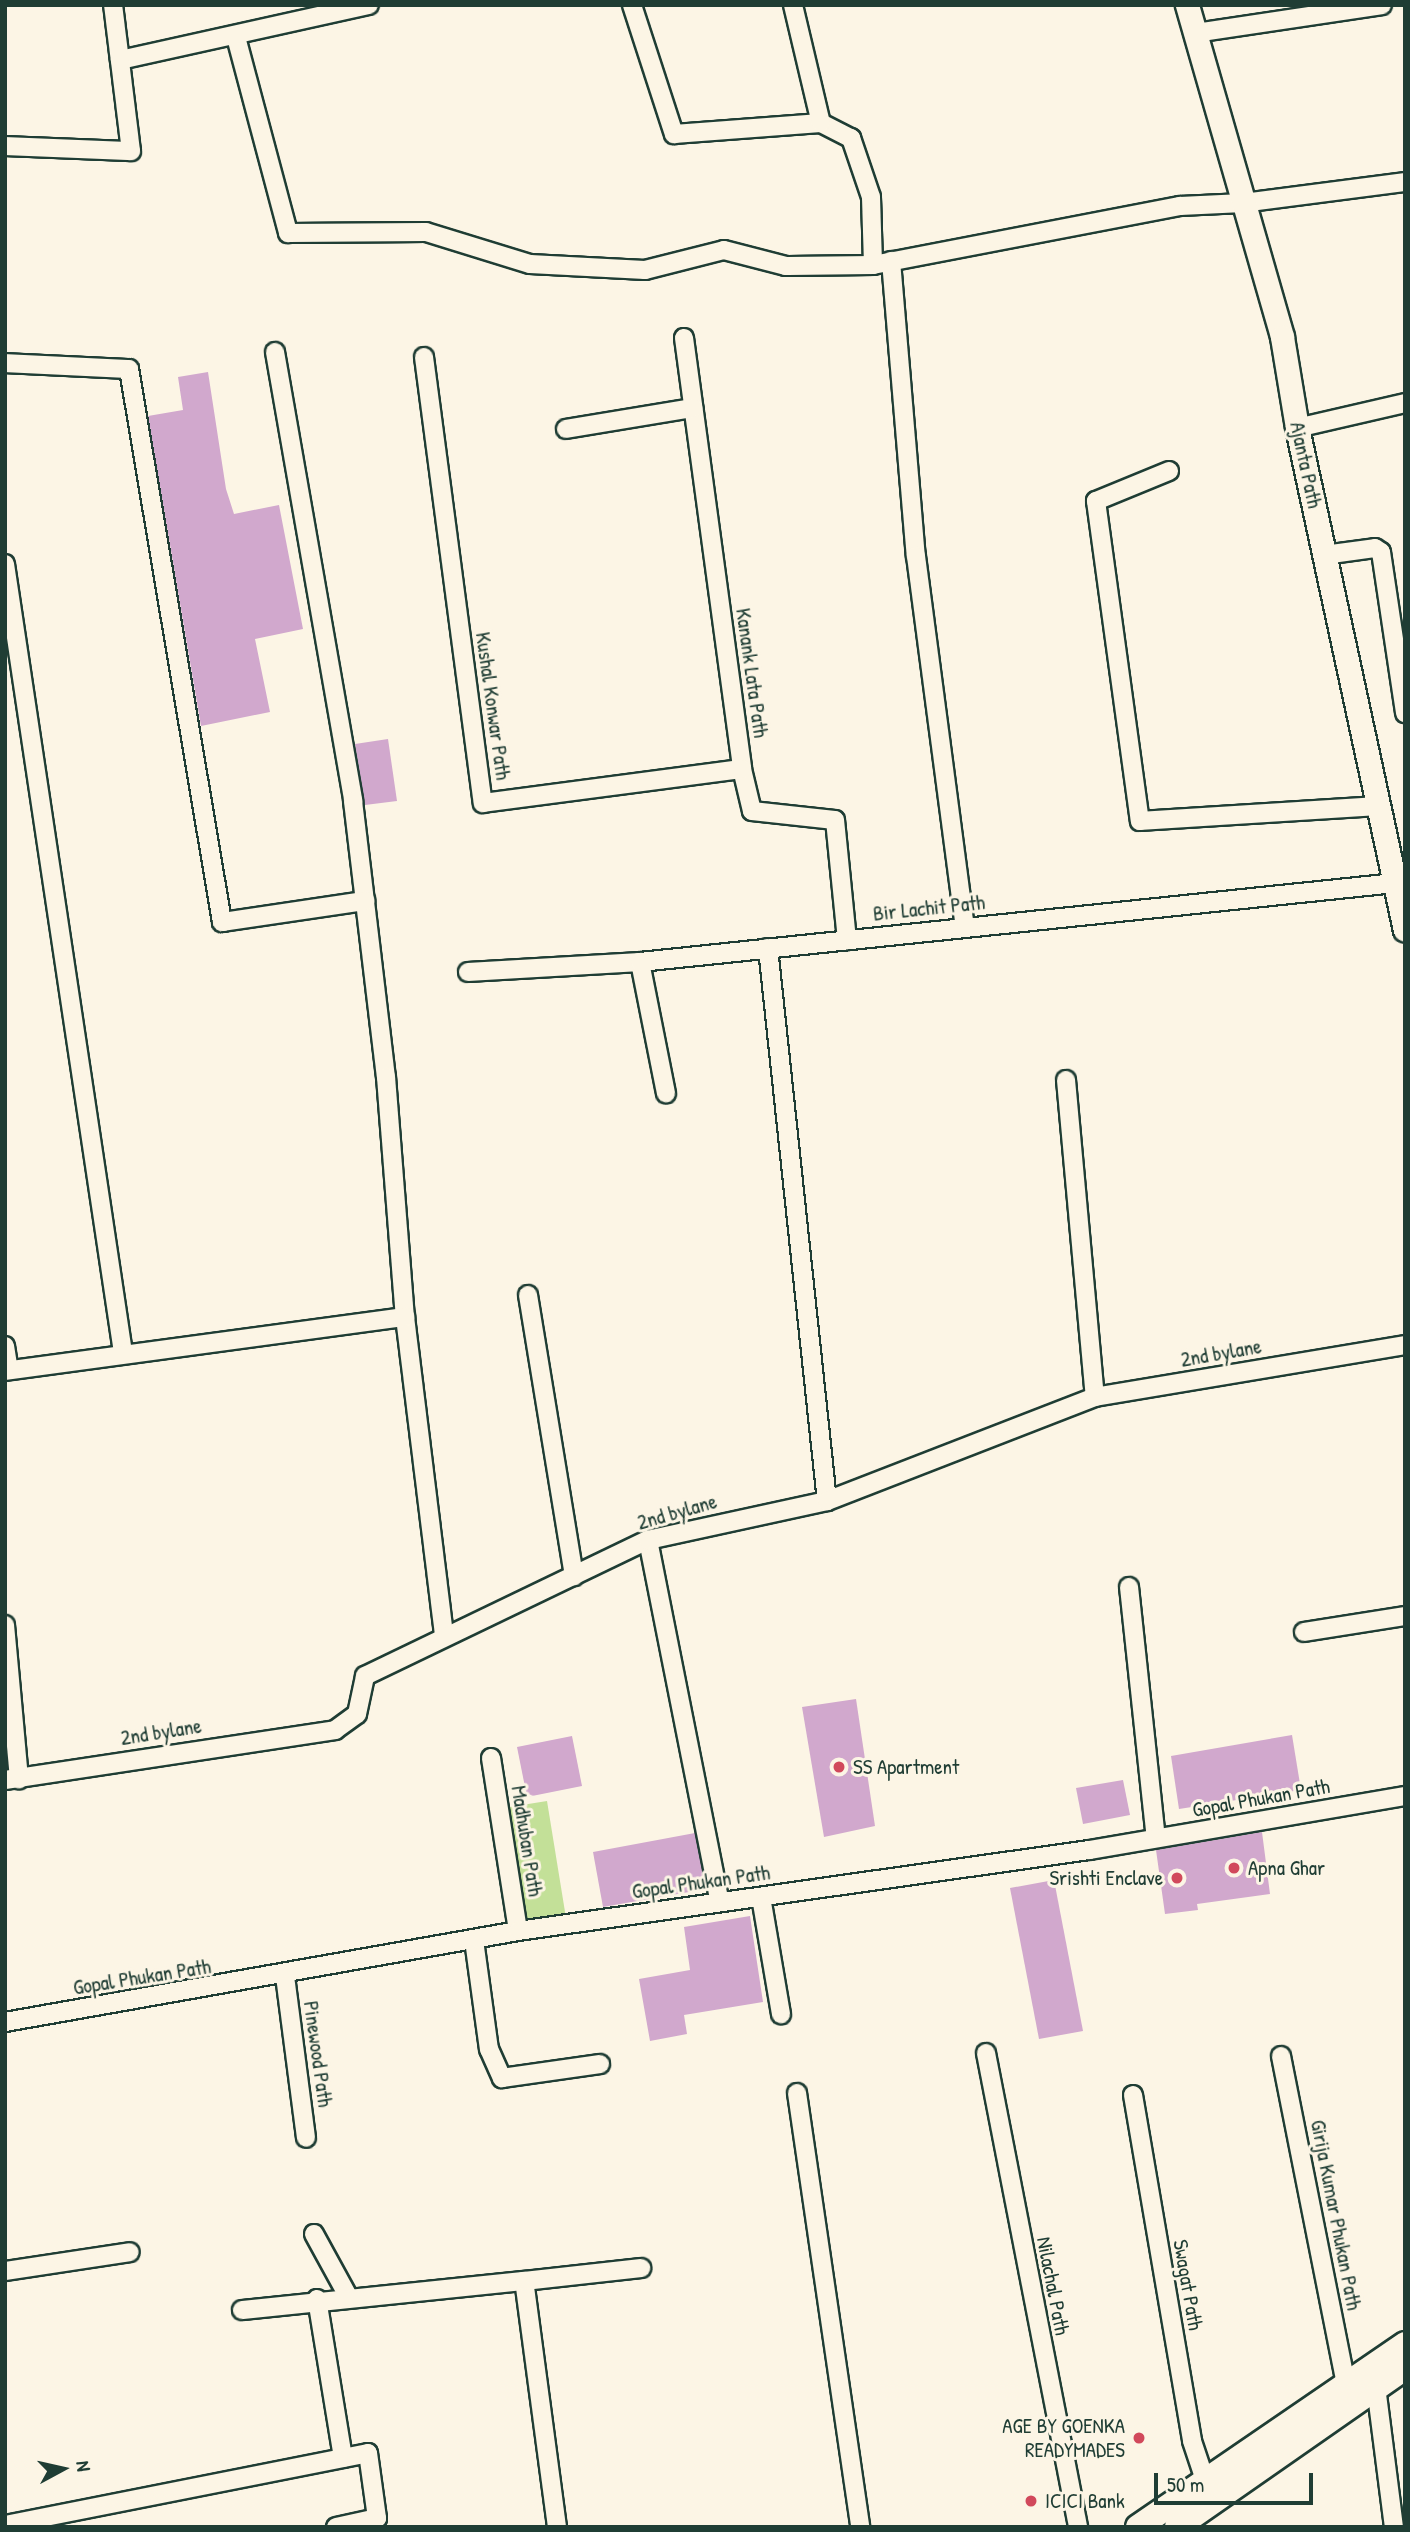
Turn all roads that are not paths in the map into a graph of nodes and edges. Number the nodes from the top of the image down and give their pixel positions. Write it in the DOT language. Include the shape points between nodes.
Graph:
graph roads {
  1 [pos="113,5"];
  2 [pos="369,5"];
  3 [pos="632,5"];
  4 [pos="793,5"];
  5 [pos="1187,5"];
  6 [pos="1382,5"];
  7 [pos="1195,33"];
  8 [pos="236,37"];
  9 [pos="120,60"];
  10 [pos="821,123"];
  11 [pos="5,146"];
  12 [pos="1405,182"];
  13 [pos="1243,203"];
  14 [pos="891,261"];
  15 [pos="873,265"];
  16 [pos="684,338"];
  17 [pos="275,352"];
  18 [pos="424,356"];
  19 [pos="5,363"];
  20 [pos="1405,403"];
  21 [pos="693,408"];
  22 [pos="1297,428"];
  23 [pos="566,429"];
  24 [pos="1169,471"];
  25 [pos="1324,555"];
  26 [pos="5,564"];
  27 [pos="1405,713"];
  28 [pos="742,769"];
  29 [pos="1378,806"];
  30 [pos="1395,883"];
  31 [pos="365,901"];
  32 [pos="965,928"];
  33 [pos="1405,930"];
  34 [pos="847,940"];
  35 [pos="768,948"];
  36 [pos="640,962"];
  37 [pos="468,972"];
  38 [pos="1066,1080"];
  39 [pos="666,1093"];
  40 [pos="528,1295"];
  41 [pos="405,1317"];
  42 [pos="1405,1345"];
  43 [pos="5,1346"];
  44 [pos="123,1353"];
  45 [pos="7,1371"];
  46 [pos="1095,1397"];
  47 [pos="827,1501"];
  48 [pos="648,1540"];
  49 [pos="574,1576"];
  50 [pos="1129,1587"];
  51 [pos="1405,1616"];
  52 [pos="5,1625"];
  53 [pos="1304,1632"];
  54 [pos="444,1636"];
  55 [pos="491,1758"];
  56 [pos="12,1780"];
  57 [pos="1405,1796"];
  58 [pos="1156,1839"];
  59 [pos="761,1898"];
  60 [pos="720,1902"];
  61 [pos="518,1931"];
  62 [pos="474,1941"];
  63 [pos="285,1976"];
  64 [pos="781,2014"];
  65 [pos="5,2022"];
  66 [pos="986,2053"];
  67 [pos="1281,2056"];
  68 [pos="600,2064"];
  69 [pos="797,2093"];
  70 [pos="1133,2095"];
  71 [pos="306,2138"];
  72 [pos="314,2234"];
  73 [pos="130,2252"];
  74 [pos="641,2268"];
  75 [pos="5,2271"];
  76 [pos="524,2281"];
  77 [pos="349,2298"];
  78 [pos="317,2299"];
  79 [pos="242,2310"];
  80 [pos="1405,2344"];
  81 [pos="1405,2368"];
  82 [pos="1375,2376"];
  83 [pos="1346,2384"];
  84 [pos="343,2458"];
  85 [pos="1205,2480"];
  86 [pos="5,2525"];
  87 [pos="336,2527"];
  88 [pos="557,2527"];
  89 [pos="860,2527"];
  90 [pos="1077,2527"];
  91 [pos="1138,2527"];
  92 [pos="1177,2527"];
  93 [pos="1394,2527"];
  1 -- 9 [label="street"];
  2 -- 8 [label="street"];
  3 -- 10 [label="street" via="674,134"];
  4 -- 10 [label="street"];
  5 -- 7 [label="street, Ajanta Path"];
  6 -- 7 [label="street"];
  7 -- 13 [label="street, Ajanta Path"];
  8 -- 9 [label="street"];
  8 -- 15 [label="street" via="288,233 426,232 530,264 645,270 724,250 786,266"];
  9 -- 11 [label="street" via="131,151"];
  10 -- 15 [label="street" via="850,138 871,197"];
  12 -- 13 [label="street"];
  13 -- 14 [label="street" via="1180,206"];
  13 -- 22 [label="street, Ajanta Path" via="1282,337"];
  14 -- 15 [label="street"];
  14 -- 32 [label="street" via="916,556"];
  16 -- 21 [label="street, Kanank Lata Path"];
  17 -- 31 [label="street" via="353,801"];
  18 -- 28 [label="street, Kushal Konwar Path" via="483,803"];
  19 -- 31 [label="street" via="129,369 222,922"];
  20 -- 22 [label="street"];
  21 -- 23 [label="street"];
  21 -- 28 [label="street, Kanank Lata Path"];
  22 -- 25 [label="street, Ajanta Path"];
  24 -- 29 [label="street" via="1096,500 1140,821"];
  25 -- 27 [label="street" via="1376,548 1381,552"];
  25 -- 29 [label="street, Ajanta Path"];
  26 -- 44 [label="street"];
  28 -- 34 [label="street, Kanank Lata Path" via="752,811 835,820"];
  29 -- 30 [label="street, Ajanta Path"];
  30 -- 32 [label="street, Bir Lachit Path"];
  30 -- 33 [label="street, Ajanta Path"];
  31 -- 41 [label="street" via="386,1077"];
  32 -- 34 [label="street, Bir Lachit Path"];
  34 -- 35 [label="street, Bir Lachit Path"];
  35 -- 36 [label="street, Bir Lachit Path"];
  35 -- 47 [label="street"];
  36 -- 37 [label="street, Bir Lachit Path"];
  36 -- 39 [label="street"];
  38 -- 46 [label="street"];
  40 -- 49 [label="street"];
  41 -- 44 [label="street"];
  41 -- 54 [label="street"];
  42 -- 46 [label="street, 2nd bylane"];
  43 -- 45 [label="street"];
  44 -- 45 [label="street"];
  46 -- 47 [label="street, 2nd bylane"];
  47 -- 48 [label="street, 2nd bylane"];
  48 -- 49 [label="street, 2nd bylane"];
  48 -- 60 [label="street"];
  49 -- 54 [label="street, 2nd bylane"];
  50 -- 58 [label="street"];
  51 -- 53 [label="street"];
  52 -- 56 [label="street"];
  54 -- 56 [label="street, 2nd bylane" via="365,1675 358,1714 335,1730"];
  55 -- 61 [label="street, Madhuban Path"];
  57 -- 58 [label="street, Gopal Phukan Path"];
  58 -- 59 [label="street, Gopal Phukan Path"];
  59 -- 60 [label="street, Gopal Phukan Path"];
  59 -- 64 [label="street"];
  60 -- 61 [label="street, Gopal Phukan Path"];
  61 -- 62 [label="street, Gopal Phukan Path"];
  62 -- 63 [label="street, Gopal Phukan Path"];
  62 -- 68 [label="street" via="489,2049 502,2078"];
  63 -- 65 [label="street, Gopal Phukan Path"];
  63 -- 71 [label="street, Pinewood Path"];
  66 -- 90 [label="street, Nilachal Path"];
  67 -- 83 [label="street, Girija Kumar Phukan Path"];
  69 -- 89 [label="street"];
  70 -- 85 [label="street, Swagat Path" via="1192,2441"];
  72 -- 77 [label="street"];
  73 -- 75 [label="street"];
  74 -- 76 [label="street"];
  76 -- 77 [label="street"];
  76 -- 88 [label="street"];
  77 -- 78 [label="street"];
  78 -- 79 [label="street"];
  78 -- 84 [label="street"];
  80 -- 82 [label="main road"];
  81 -- 82 [label="main road"];
  82 -- 83 [label="main road"];
  82 -- 92 [label="main road"];
  82 -- 93 [label="street"];
  83 -- 85 [label="main road"];
  84 -- 86 [label="street"];
  84 -- 87 [label="street" via="368,2453 377,2518"];
  85 -- 91 [label="main road"];
}
